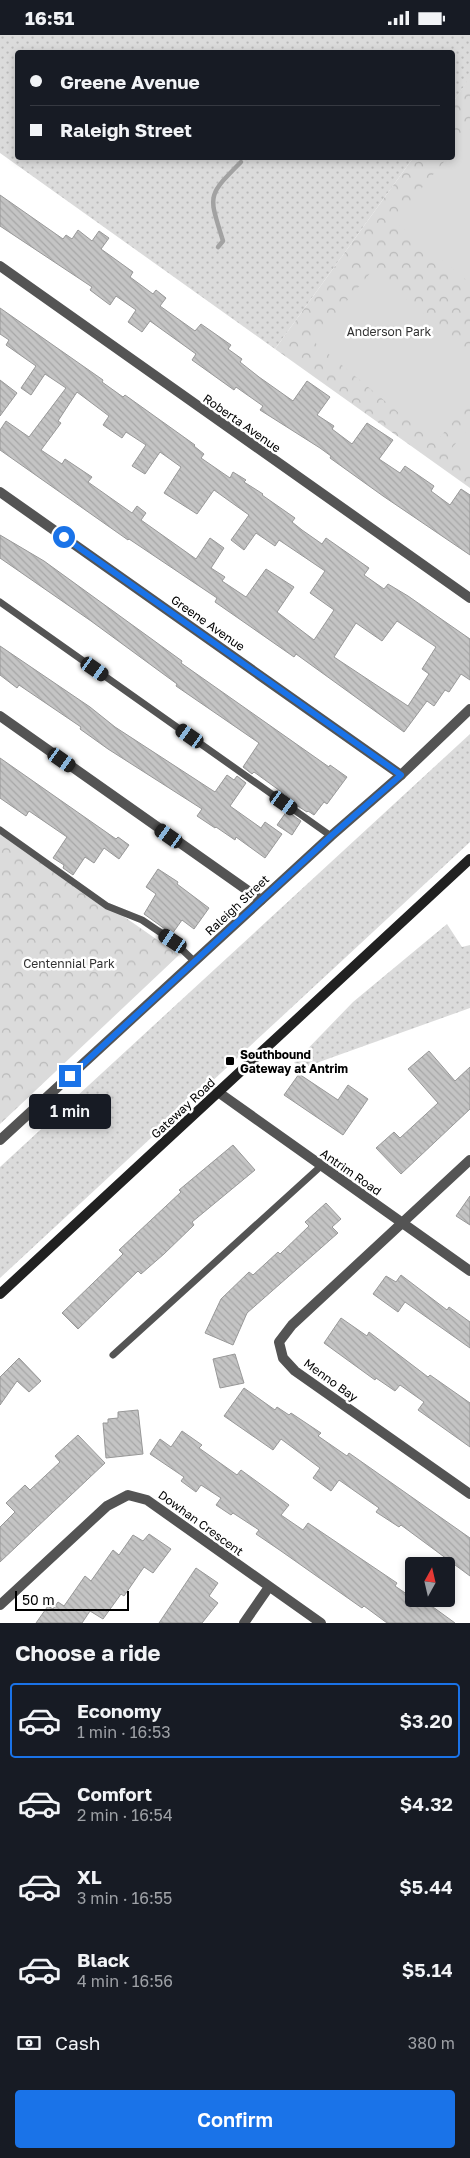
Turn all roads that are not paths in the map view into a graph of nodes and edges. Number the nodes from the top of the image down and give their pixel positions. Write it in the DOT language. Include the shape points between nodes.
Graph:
graph roads {
  1 [pos="0,266"];
  2 [pos="0,492"];
  3 [pos="470,598"];
  4 [pos="0,602"];
  5 [pos="470,709"];
  6 [pos="0,716"];
  7 [pos="401,775"];
  8 [pos="0,830"];
  9 [pos="331,836"];
  10 [pos="470,859"];
  11 [pos="261,900"];
  12 [pos="194,961"];
  13 [pos="218,1092"];
  14 [pos="0,1140"];
  15 [pos="470,1160"];
  16 [pos="321,1166"];
  17 [pos="403,1223"];
  18 [pos="470,1271"];
  19 [pos="0,1294"];
  20 [pos="113,1355"];
  21 [pos="470,1494"];
  22 [pos="269,1587"];
  23 [pos="0,1605"];
  24 [pos="244,1623"];
  25 [pos="321,1623"];
  1 -- 3 [label="street, Roberta Avenue"];
  2 -- 7 [label="street, Greene Avenue"];
  4 -- 9 [label="lane"];
  5 -- 7 [label="street, Raleigh Street"];
  6 -- 11 [label="street"];
  7 -- 9 [label="street, Raleigh Street"];
  8 -- 12 [label="lane" via="107,906 142,920 173,941"];
  9 -- 11 [label="street, Raleigh Street"];
  10 -- 13 [label="main road, Gateway Road"];
  11 -- 12 [label="street, Raleigh Street"];
  12 -- 14 [label="street, Raleigh Street"];
  13 -- 16 [label="street, Antrim Road"];
  13 -- 19 [label="main road, Gateway Road"];
  15 -- 17 [label="street, Menno Bay"];
  16 -- 17 [label="street, Antrim Road"];
  16 -- 20 [label="lane"];
  17 -- 18 [label="street, Antrim Road"];
  17 -- 21 [label="street, Menno Bay" via="292,1325 280,1342 281,1350 283,1358 296,1371"];
  22 -- 23 [label="street, Dowhan Crescent" via="147,1500 128,1495 107,1506"];
  22 -- 24 [label="street"];
  22 -- 25 [label="street, Dowhan Crescent"];
}
